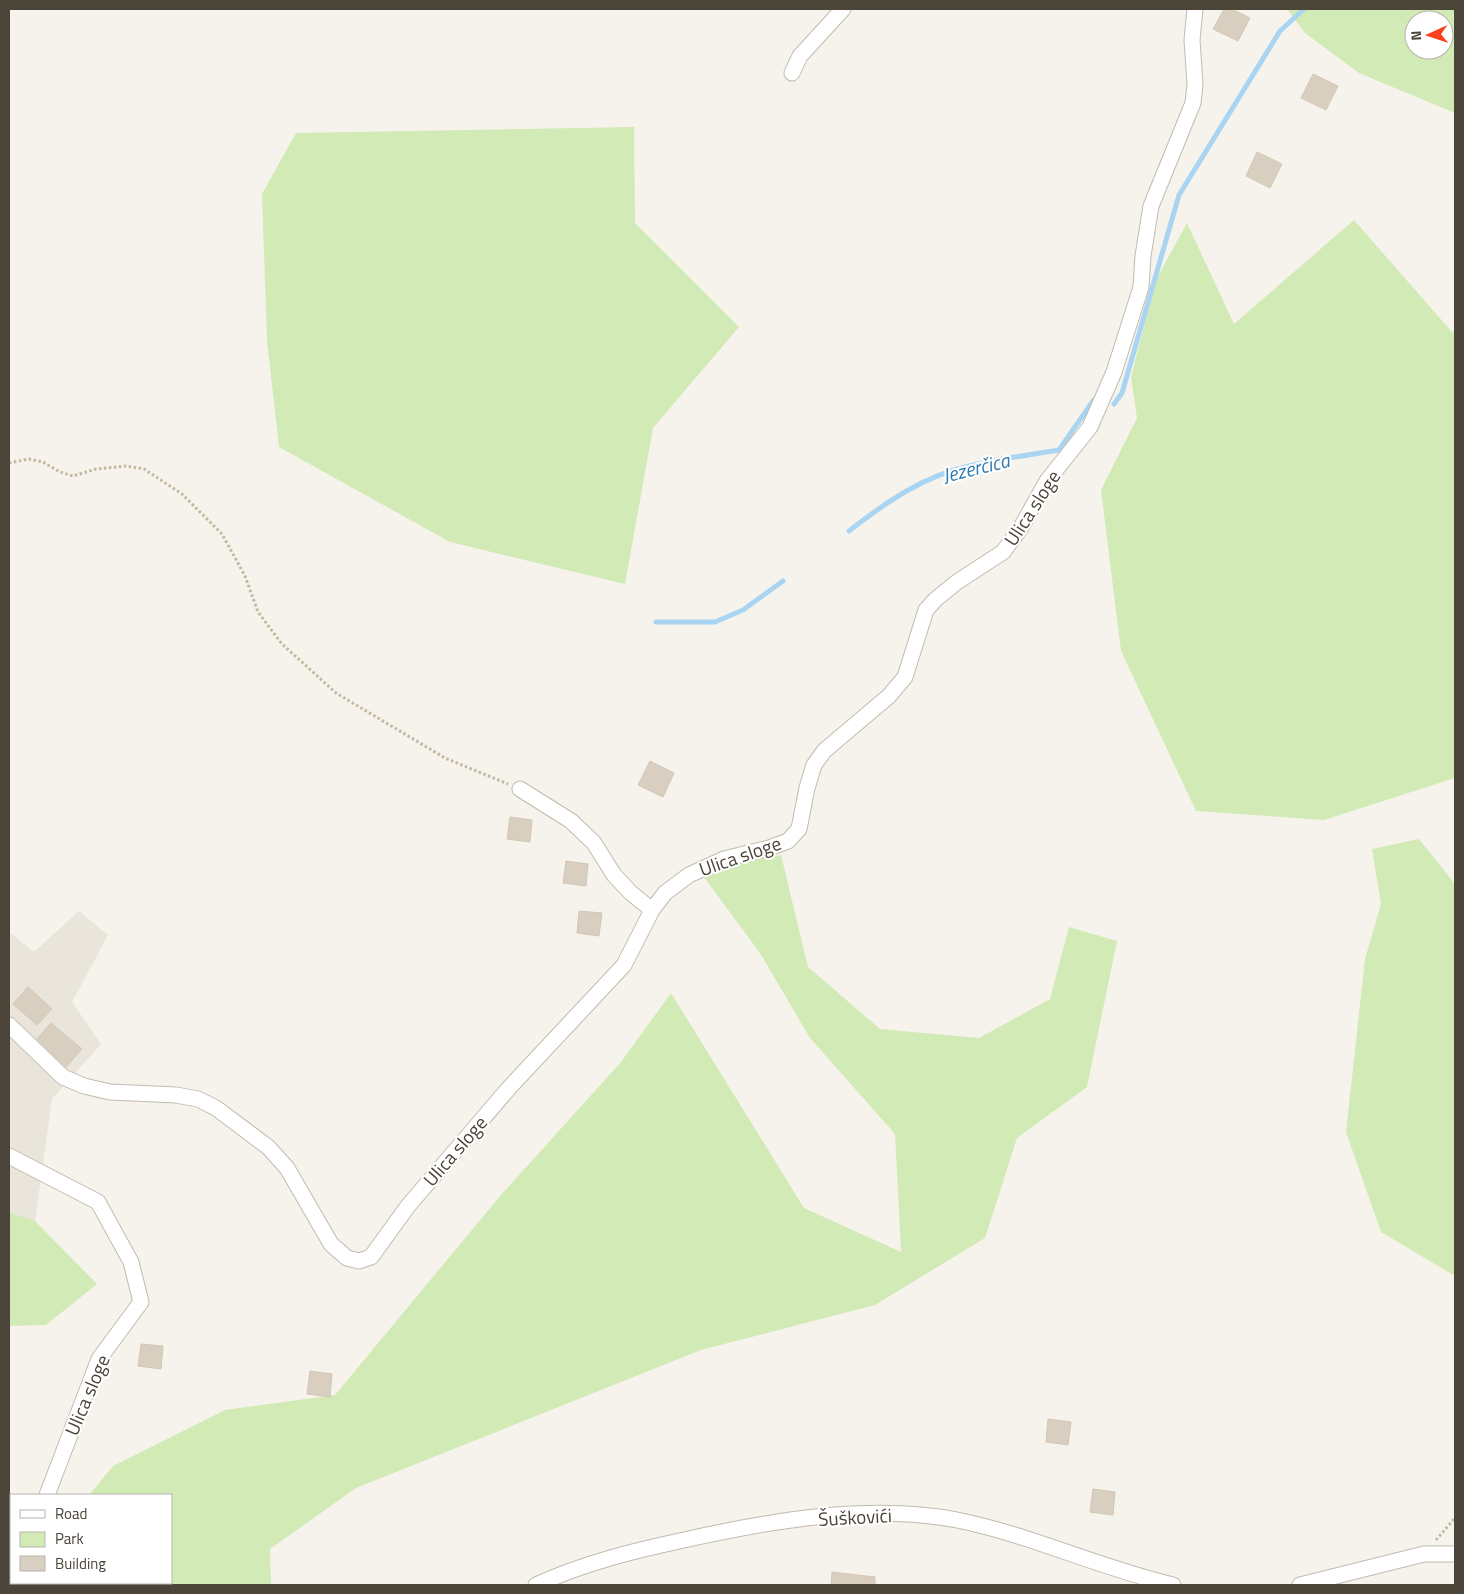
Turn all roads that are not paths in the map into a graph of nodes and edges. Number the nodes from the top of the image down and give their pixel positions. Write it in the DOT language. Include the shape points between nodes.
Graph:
graph roads {
  1 [pos="844,9"];
  2 [pos="1195,9"];
  3 [pos="792,73"];
  4 [pos="520,789"];
  5 [pos="652,910"];
  6 [pos="9,1025"];
  7 [pos="9,1156"];
  8 [pos="47,1494"];
  9 [pos="1455,1554"];
  10 [pos="536,1585"];
  11 [pos="1173,1585"];
  12 [pos="1300,1585"];
  1 -- 3 [label="street" via="800,56"];
  2 -- 5 [label="street, Ulica sloge" via="1193,103 1152,206 1141,286 1134,312 1114,372 1090,427 1047,481 1003,552 957,582 926,610 906,677 889,696 824,751 814,765 806,788 799,829 788,840 775,846 724,859 689,875 665,893"];
  4 -- 5 [label="street" via="571,821 594,843 614,875 631,894"];
  5 -- 6 [label="street, Ulica sloge" via="624,965 509,1088 408,1206 372,1257 359,1261 347,1258 331,1244 287,1168 268,1147 216,1108 198,1099 176,1095 110,1092 84,1086 63,1077"];
  7 -- 8 [label="street, Ulica sloge" via="98,1202 130,1262 141,1302 99,1359"];
  9 -- 12 [label="street" via="1424,1554"];
  10 -- 11 [label="street, Šuškovići" via="591,1563 737,1528 844,1515 899,1514 958,1521 1048,1545 1130,1575"];
}
